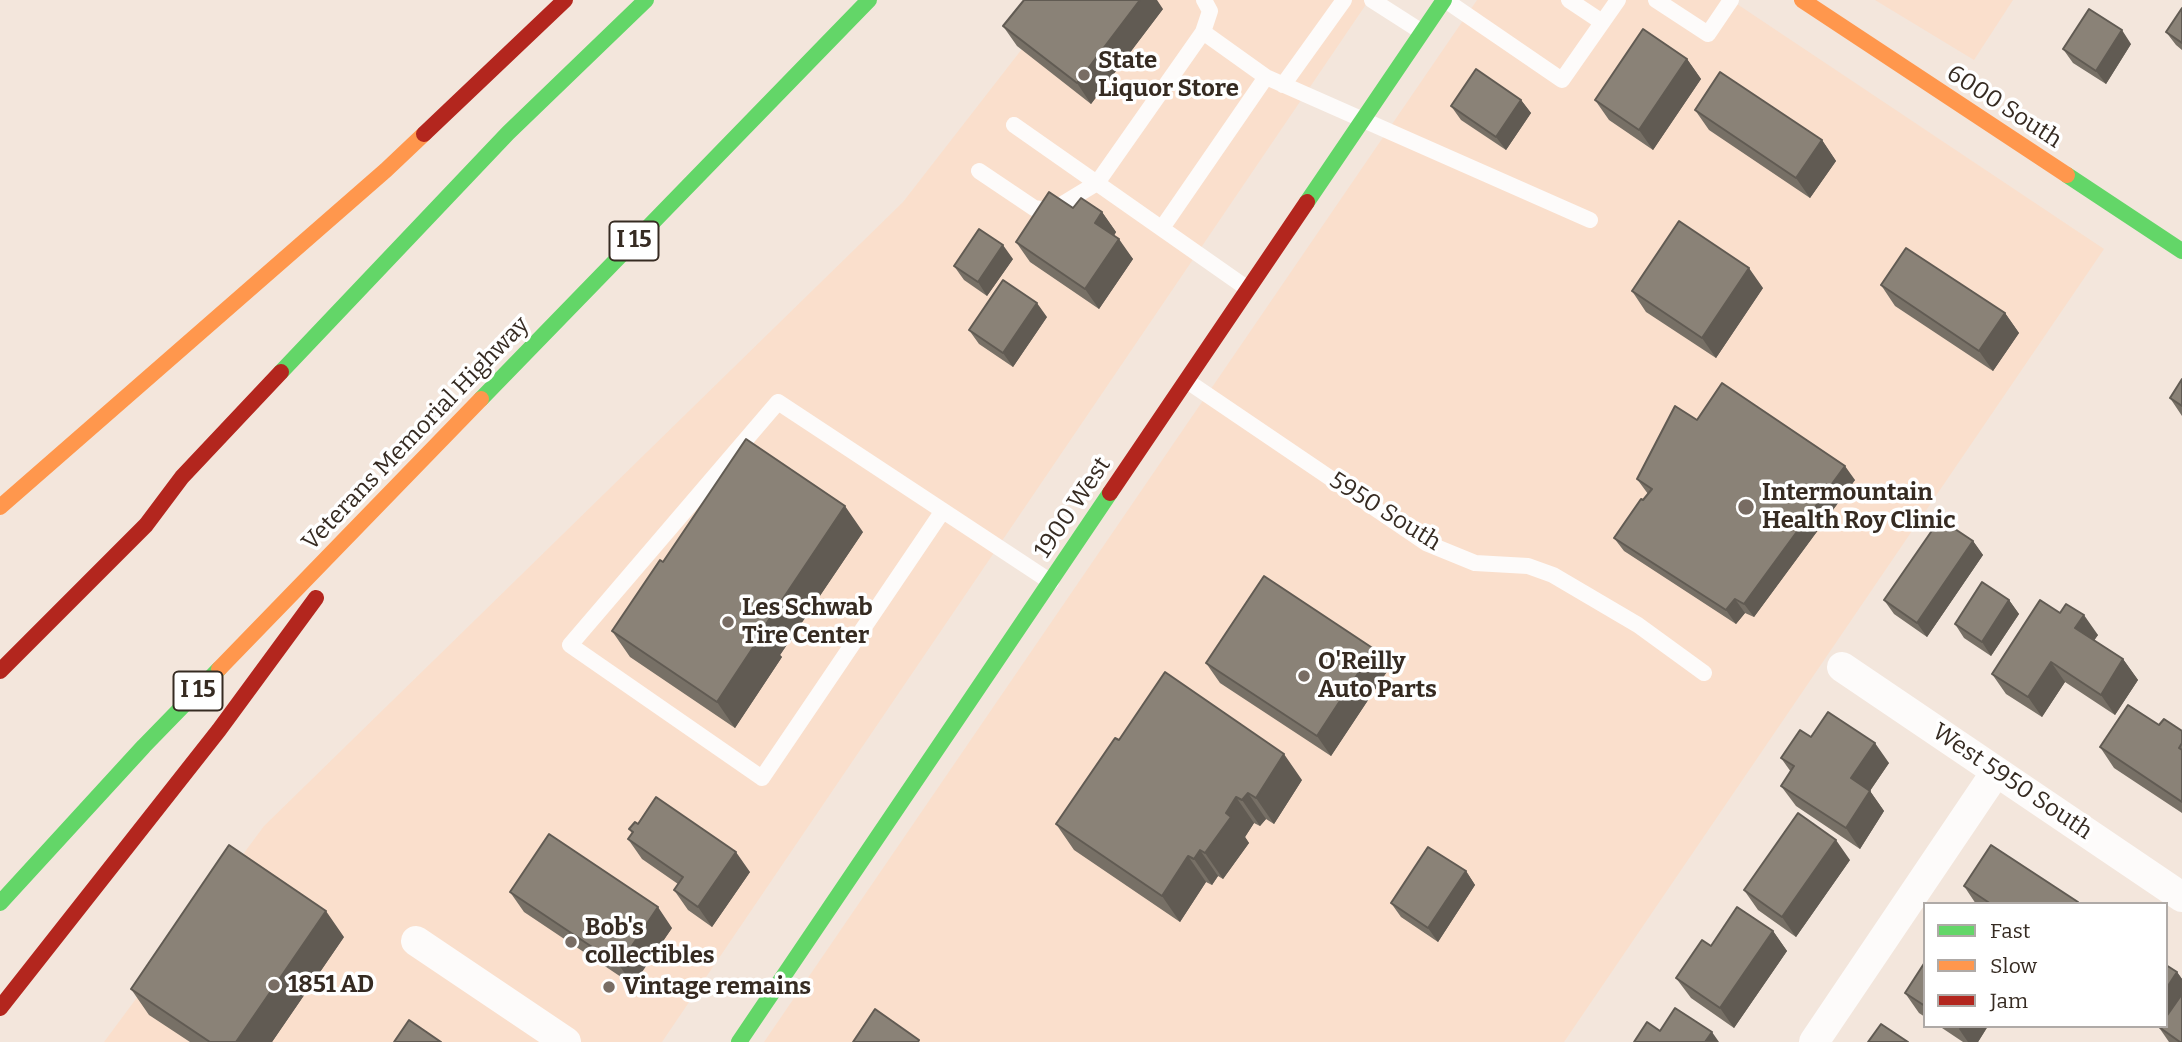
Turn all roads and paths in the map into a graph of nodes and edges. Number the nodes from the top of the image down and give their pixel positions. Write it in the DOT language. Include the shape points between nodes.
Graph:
graph roads {
  1 [pos="565,0"];
  2 [pos="646,0"];
  3 [pos="869,0"];
  4 [pos="1204,0"];
  5 [pos="1344,0"];
  6 [pos="1372,0"];
  7 [pos="1444,0"];
  8 [pos="1569,0"];
  9 [pos="1618,0"];
  10 [pos="1656,0"];
  11 [pos="1731,0"];
  12 [pos="1802,0"];
  13 [pos="1602,22"];
  14 [pos="1203,32"];
  15 [pos="1422,32"];
  16 [pos="1266,76"];
  17 [pos="1283,85"];
  18 [pos="1363,118"];
  19 [pos="1014,125"];
  20 [pos="979,171"];
  21 [pos="1097,183"];
  22 [pos="1590,220"];
  23 [pos="1162,228"];
  24 [pos="2182,251"];
  25 [pos="1248,289"];
  26 [pos="1187,381"];
  27 [pos="400,484"];
  28 [pos="0,508"];
  29 [pos="942,512"];
  30 [pos="1051,582"];
  31 [pos="1842,667"];
  32 [pos="0,671"];
  33 [pos="1704,673"];
  34 [pos="1996,772"];
  35 [pos="2182,897"];
  36 [pos="0,903"];
  37 [pos="416,942"];
  38 [pos="0,1008"];
  39 [pos="566,1042"];
  40 [pos="739,1042"];
  41 [pos="1814,1042"];
  1 -- 28 [label="main road" via="386,170"];
  2 -- 32 [label="main road" via="508,133 182,477 146,525"];
  3 -- 27 [label="main road, Veterans Memorial Highway / I 15"];
  4 -- 14 [label="lane" via="1210,11"];
  5 -- 17 [label="lane"];
  6 -- 15 [label="lane"];
  7 -- 13 [label="lane" via="1562,80"];
  7 -- 15 [label="main road, 1900 West"];
  8 -- 13 [label="lane"];
  9 -- 13 [label="lane"];
  10 -- 11 [label="lane" via="1709,34"];
  12 -- 24 [label="main road, 6000 South"];
  14 -- 16 [label="lane"];
  14 -- 21 [label="lane"];
  15 -- 18 [label="main road, 1900 West"];
  16 -- 17 [label="lane"];
  16 -- 23 [label="lane"];
  17 -- 18 [label="lane"];
  18 -- 22 [label="lane"];
  18 -- 25 [label="main road, 1900 West"];
  19 -- 21 [label="lane"];
  20 -- 21 [label="lane" via="1034,208 1051,211"];
  21 -- 23 [label="lane"];
  23 -- 25 [label="lane"];
  25 -- 26 [label="main road, 1900 West"];
  26 -- 30 [label="main road, 1900 West"];
  26 -- 33 [label="lane, 5950 South" via="1426,543 1475,563 1528,566 1553,575 1639,625"];
  27 -- 36 [label="main road, Veterans Memorial Highway / I 15" via="145,746"];
  27 -- 38 [label="main road" via="219,730"];
  29 -- 29 [label="lane" via="778,402 570,645 762,778"];
  29 -- 30 [label="lane"];
  30 -- 40 [label="main road, 1900 West"];
  31 -- 34 [label="street, West 5950 South"];
  34 -- 35 [label="street, West 5950 South"];
  34 -- 41 [label="street"];
  37 -- 39 [label="street"];
}
